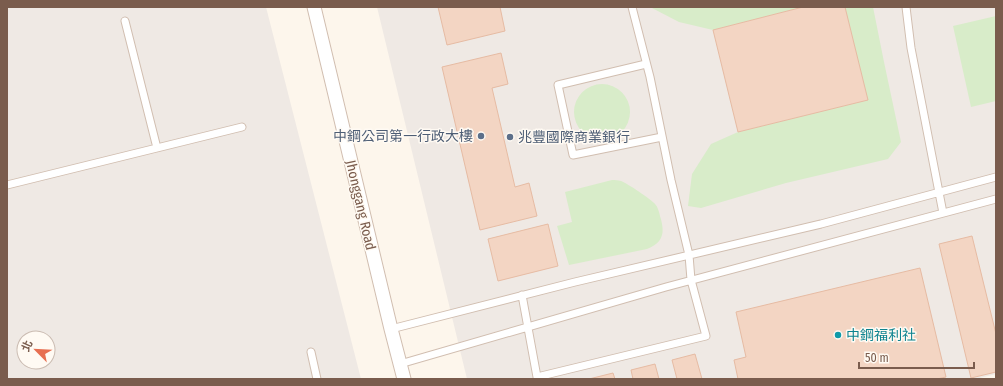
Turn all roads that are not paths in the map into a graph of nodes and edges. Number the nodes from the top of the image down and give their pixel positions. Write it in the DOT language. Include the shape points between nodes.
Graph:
graph roads {
  1 [pos="314,7"];
  2 [pos="632,7"];
  3 [pos="906,7"];
  4 [pos="125,20"];
  5 [pos="646,64"];
  6 [pos="242,127"];
  7 [pos="662,137"];
  8 [pos="157,148"];
  9 [pos="996,176"];
  10 [pos="7,185"];
  11 [pos="939,192"];
  12 [pos="996,199"];
  13 [pos="943,213"];
  14 [pos="689,255"];
  15 [pos="691,280"];
  16 [pos="522,295"];
  17 [pos="528,327"];
  18 [pos="390,329"];
  19 [pos="311,352"];
  20 [pos="400,364"];
  21 [pos="318,379"];
  22 [pos="404,379"];
  1 -- 18 [label="street, Jhonggang Road"];
  2 -- 5 [label="lane"];
  3 -- 11 [label="lane" via="911,48"];
  4 -- 8 [label="lane"];
  5 -- 7 [label="lane"];
  5 -- 7 [label="lane" via="558,85 573,155"];
  6 -- 8 [label="lane"];
  7 -- 14 [label="lane"];
  8 -- 10 [label="lane"];
  9 -- 11 [label="lane"];
  11 -- 13 [label="lane"];
  11 -- 14 [label="lane" via="822,224"];
  12 -- 13 [label="lane"];
  13 -- 15 [label="lane"];
  14 -- 15 [label="lane"];
  14 -- 16 [label="lane"];
  15 -- 17 [label="lane"];
  15 -- 17 [label="lane" via="706,336 537,377"];
  16 -- 17 [label="lane"];
  16 -- 18 [label="lane"];
  17 -- 20 [label="lane"];
  18 -- 20 [label="street, Jhonggang Road"];
  19 -- 21 [label="lane"];
  20 -- 22 [label="street, Jhonggang Road"];
}
